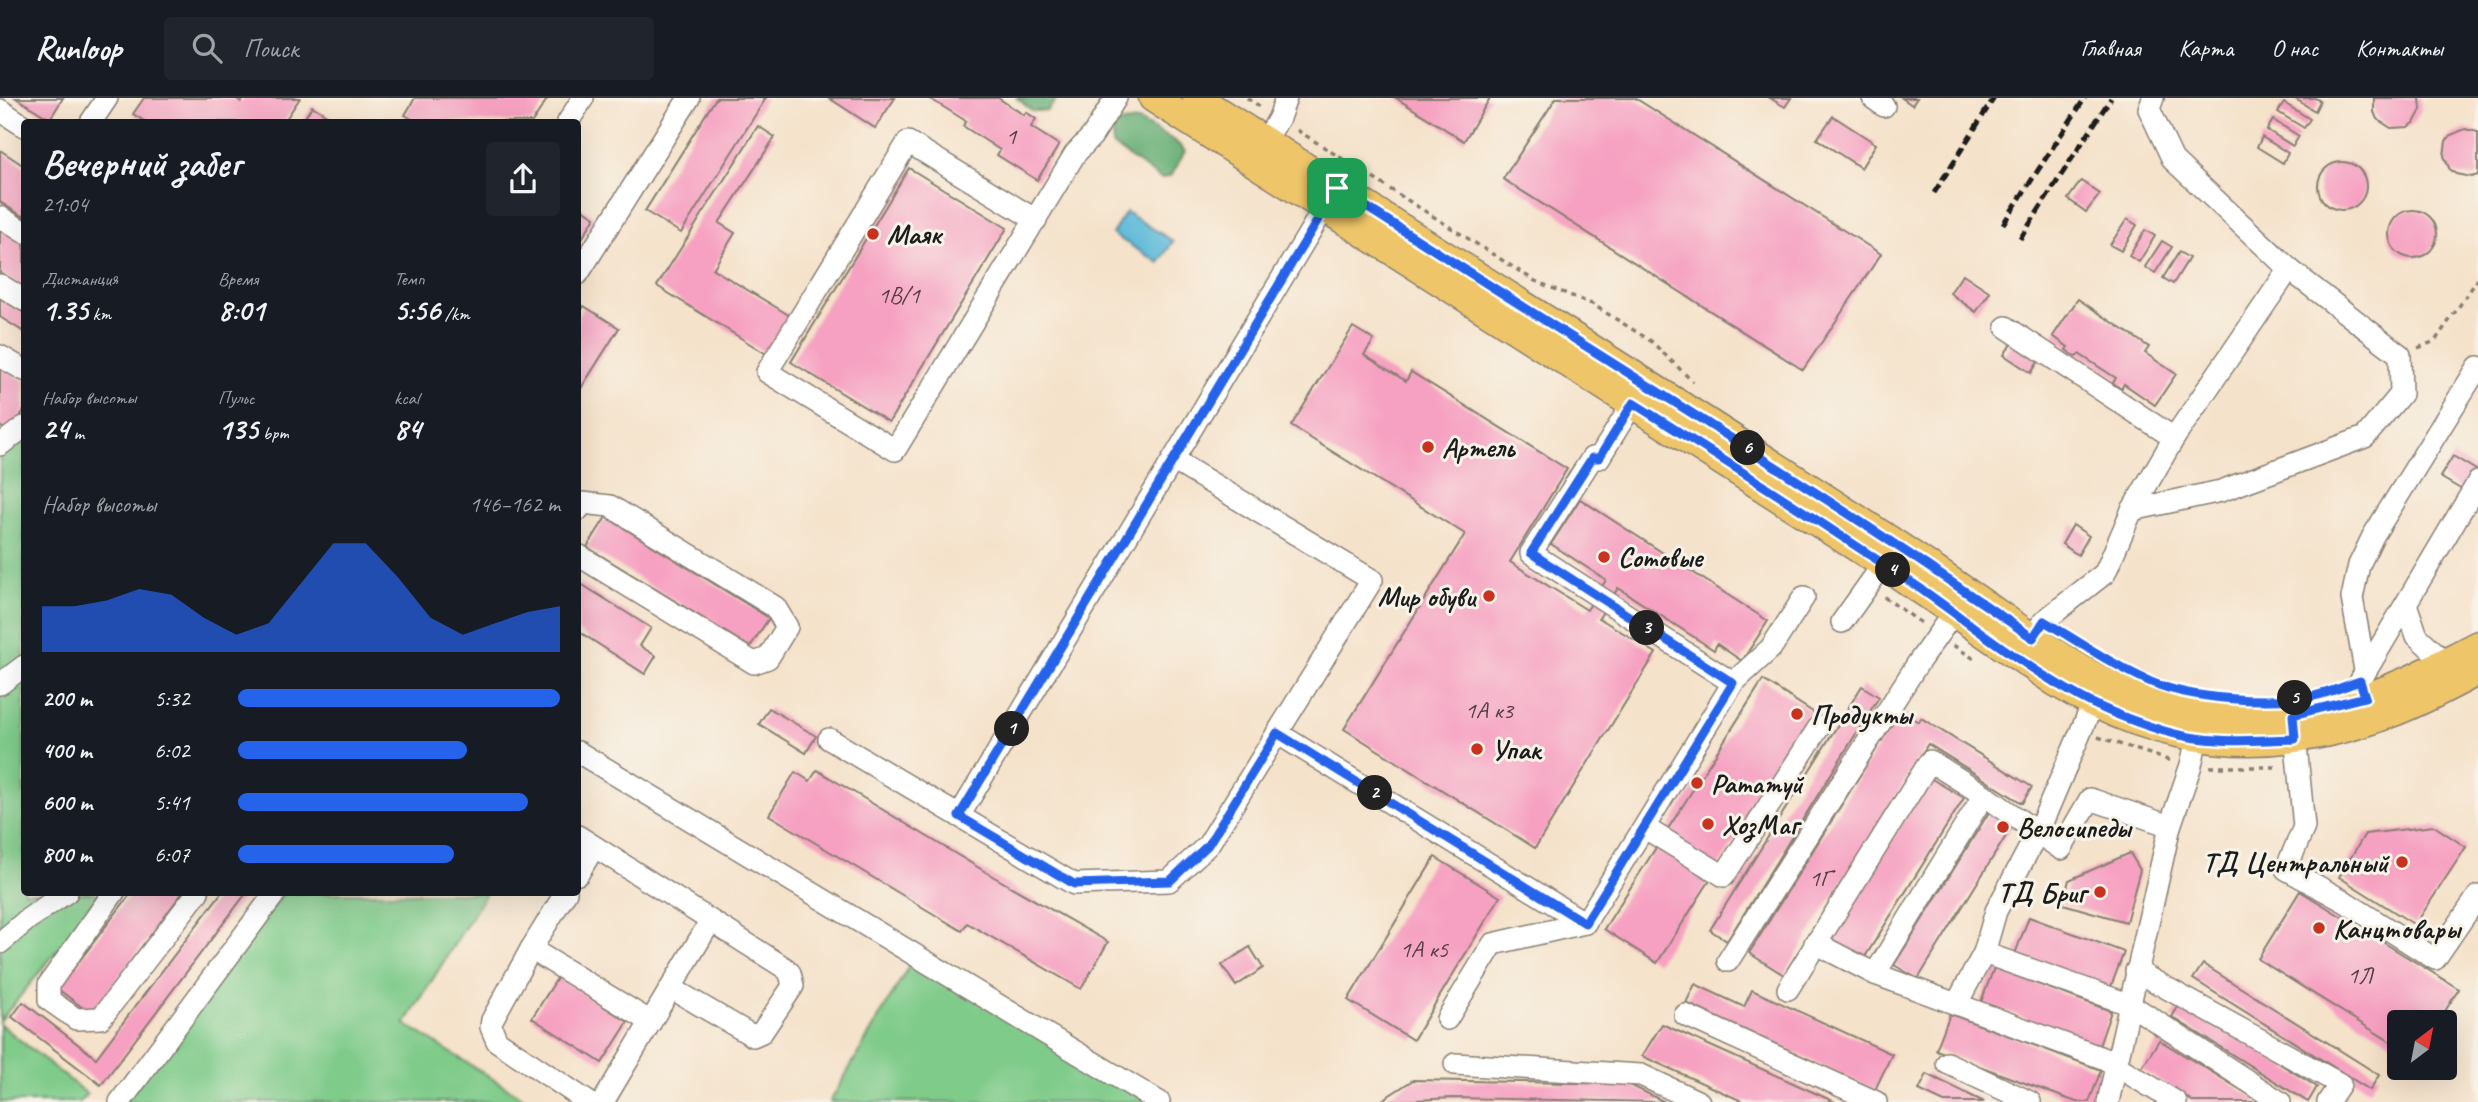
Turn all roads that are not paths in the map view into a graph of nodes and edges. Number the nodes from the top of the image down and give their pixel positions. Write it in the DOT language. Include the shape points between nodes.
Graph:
graph roads {
  1 [pos="107,98"];
  2 [pos="583,98"];
  3 [pos="689,98"];
  4 [pos="1116,98"];
  5 [pos="1153,98"];
  6 [pos="1197,98"];
  7 [pos="1286,98"];
  8 [pos="2153,98"];
  9 [pos="0,110"];
  10 [pos="93,119"];
  11 [pos="570,119"];
  12 [pos="21,124"];
  13 [pos="1266,141"];
  14 [pos="1331,198"];
  15 [pos="0,217"];
  16 [pos="1035,220"];
  17 [pos="21,230"];
  18 [pos="581,269"];
  19 [pos="2289,269"];
  20 [pos="0,285"];
  21 [pos="21,298"];
  22 [pos="2006,327"];
  23 [pos="0,356"];
  24 [pos="2478,367"];
  25 [pos="21,368"];
  26 [pos="1633,403"];
  27 [pos="21,429"];
  28 [pos="2174,438"];
  29 [pos="0,445"];
  30 [pos="1173,460"];
  31 [pos="2478,482"];
  32 [pos="581,505"];
  33 [pos="2132,510"];
  34 [pos="1890,554"];
  35 [pos="581,557"];
  36 [pos="1804,597"];
  37 [pos="1961,602"];
  38 [pos="2406,604"];
  39 [pos="1842,622"];
  40 [pos="2478,645"];
  41 [pos="2026,648"];
  42 [pos="2445,662"];
  43 [pos="21,668"];
  44 [pos="2365,670"];
  45 [pos="2478,671"];
  46 [pos="1733,683"];
  47 [pos="0,684"];
  48 [pos="2093,703"];
  49 [pos="2369,709"];
  50 [pos="1819,727"];
  51 [pos="2294,727"];
  52 [pos="1277,733"];
  53 [pos="2197,738"];
  54 [pos="829,739"];
  55 [pos="581,754"];
  56 [pos="1984,794"];
  57 [pos="959,816"];
  58 [pos="2170,826"];
  59 [pos="1645,828"];
  60 [pos="2038,832"];
  61 [pos="586,842"];
  62 [pos="581,862"];
  63 [pos="61,896"];
  64 [pos="111,896"];
  65 [pos="195,896"];
  66 [pos="273,896"];
  67 [pos="564,896"];
  68 [pos="2478,896"];
  69 [pos="710,922"];
  70 [pos="1585,923"];
  71 [pos="0,943"];
  72 [pos="1815,943"];
  73 [pos="531,949"];
  74 [pos="1984,953"];
  75 [pos="1728,961"];
  76 [pos="2136,971"];
  77 [pos="1875,974"];
  78 [pos="671,988"];
  79 [pos="1788,989"];
  80 [pos="1957,1003"];
  81 [pos="2131,1005"];
  82 [pos="1685,1015"];
  83 [pos="1447,1018"];
  84 [pos="651,1022"];
  85 [pos="1947,1063"];
  86 [pos="1455,1064"];
  87 [pos="2116,1066"];
  88 [pos="120,1102"];
  89 [pos="588,1102"];
  90 [pos="603,1102"];
  91 [pos="1159,1102"];
  92 [pos="1699,1102"];
  93 [pos="1876,1102"];
  94 [pos="2030,1102"];
  95 [pos="2108,1102"];
  96 [pos="2176,1102"];
  97 [pos="2280,1102"];
  98 [pos="2328,1102"];
  1 -- 10 [label="street"];
  2 -- 11 [label="street"];
  3 -- 18 [label="street"];
  4 -- 16 [label="street"];
  5 -- 13 [label="main road"];
  6 -- 13 [label="main road"];
  7 -- 13 [label="street"];
  8 -- 19 [label="street" via="2149,108 2173,160"];
  9 -- 12 [label="street"];
  13 -- 14 [label="main road"];
  14 -- 26 [label="main road"];
  14 -- 30 [label="street"];
  14 -- 34 [label="main road" via="1711,424"];
  15 -- 17 [label="street"];
  16 -- 16 [label="street" via="895,450 767,372 908,142"];
  19 -- 28 [label="street"];
  19 -- 33 [label="street" via="2400,355 2401,394 2365,437 2221,491"];
  20 -- 21 [label="street"];
  22 -- 28 [label="street"];
  23 -- 25 [label="street"];
  24 -- 44 [label="street" via="2359,565 2352,598"];
  26 -- 34 [label="main road"];
  26 -- 46 [label="street" via="1531,553"];
  27 -- 29 [label="street"];
  28 -- 33 [label="street"];
  30 -- 52 [label="street" via="1372,580"];
  30 -- 57 [label="street"];
  31 -- 38 [label="street"];
  32 -- 35 [label="street" via="610,506 775,607 787,627 768,658 754,663"];
  33 -- 41 [label="street" via="2105,573 2044,621"];
  34 -- 37 [label="main road"];
  34 -- 39 [label="street"];
  36 -- 46 [label="street" via="1771,648"];
  37 -- 41 [label="main road"];
  37 -- 75 [label="street"];
  38 -- 42 [label="street" via="2417,636"];
  38 -- 44 [label="street"];
  40 -- 42 [label="main road"];
  41 -- 48 [label="main road" via="2054,681"];
  41 -- 51 [label="main road" via="2173,709"];
  42 -- 49 [label="main road"];
  43 -- 47 [label="street"];
  44 -- 49 [label="street" via="2360,681"];
  45 -- 49 [label="main road" via="2418,702"];
  46 -- 59 [label="street"];
  48 -- 53 [label="main road" via="2166,732"];
  48 -- 60 [label="street"];
  49 -- 51 [label="main road"];
  50 -- 59 [label="street" via="1724,876"];
  51 -- 53 [label="main road" via="2229,741"];
  51 -- 68 [label="street" via="2304,827 2286,869 2435,959"];
  52 -- 57 [label="street" via="1208,845 1170,881 1074,884"];
  52 -- 70 [label="street"];
  53 -- 58 [label="street"];
  54 -- 57 [label="street"];
  55 -- 91 [label="street"];
  56 -- 60 [label="street"];
  56 -- 72 [label="street" via="1930,761"];
  56 -- 77 [label="street"];
  58 -- 60 [label="street" via="2090,799 2062,849"];
  58 -- 76 [label="street"];
  59 -- 70 [label="street"];
  60 -- 74 [label="street" via="1996,911"];
  61 -- 62 [label="street"];
  61 -- 69 [label="street"];
  63 -- 71 [label="street"];
  64 -- 65 [label="street" via="50,984 49,1000 76,1019 101,1018"];
  66 -- 88 [label="street"];
  67 -- 73 [label="street"];
  69 -- 78 [label="street"];
  69 -- 78 [label="street" via="785,968 793,986 762,1032 753,1036"];
  70 -- 83 [label="street" via="1493,944"];
  72 -- 77 [label="street"];
  72 -- 79 [label="street"];
  73 -- 84 [label="street"];
  73 -- 89 [label="street" via="492,1020 492,1034"];
  74 -- 80 [label="street"];
  74 -- 81 [label="street"];
  76 -- 81 [label="street"];
  76 -- 98 [label="street" via="2340,1084"];
  77 -- 80 [label="street"];
  78 -- 84 [label="street"];
  80 -- 87 [label="street"];
  81 -- 87 [label="street"];
  81 -- 97 [label="street"];
  82 -- 93 [label="street"];
  84 -- 90 [label="street"];
  85 -- 94 [label="street"];
  86 -- 92 [label="street" via="1641,1075"];
  87 -- 95 [label="street"];
  87 -- 96 [label="street"];
}
